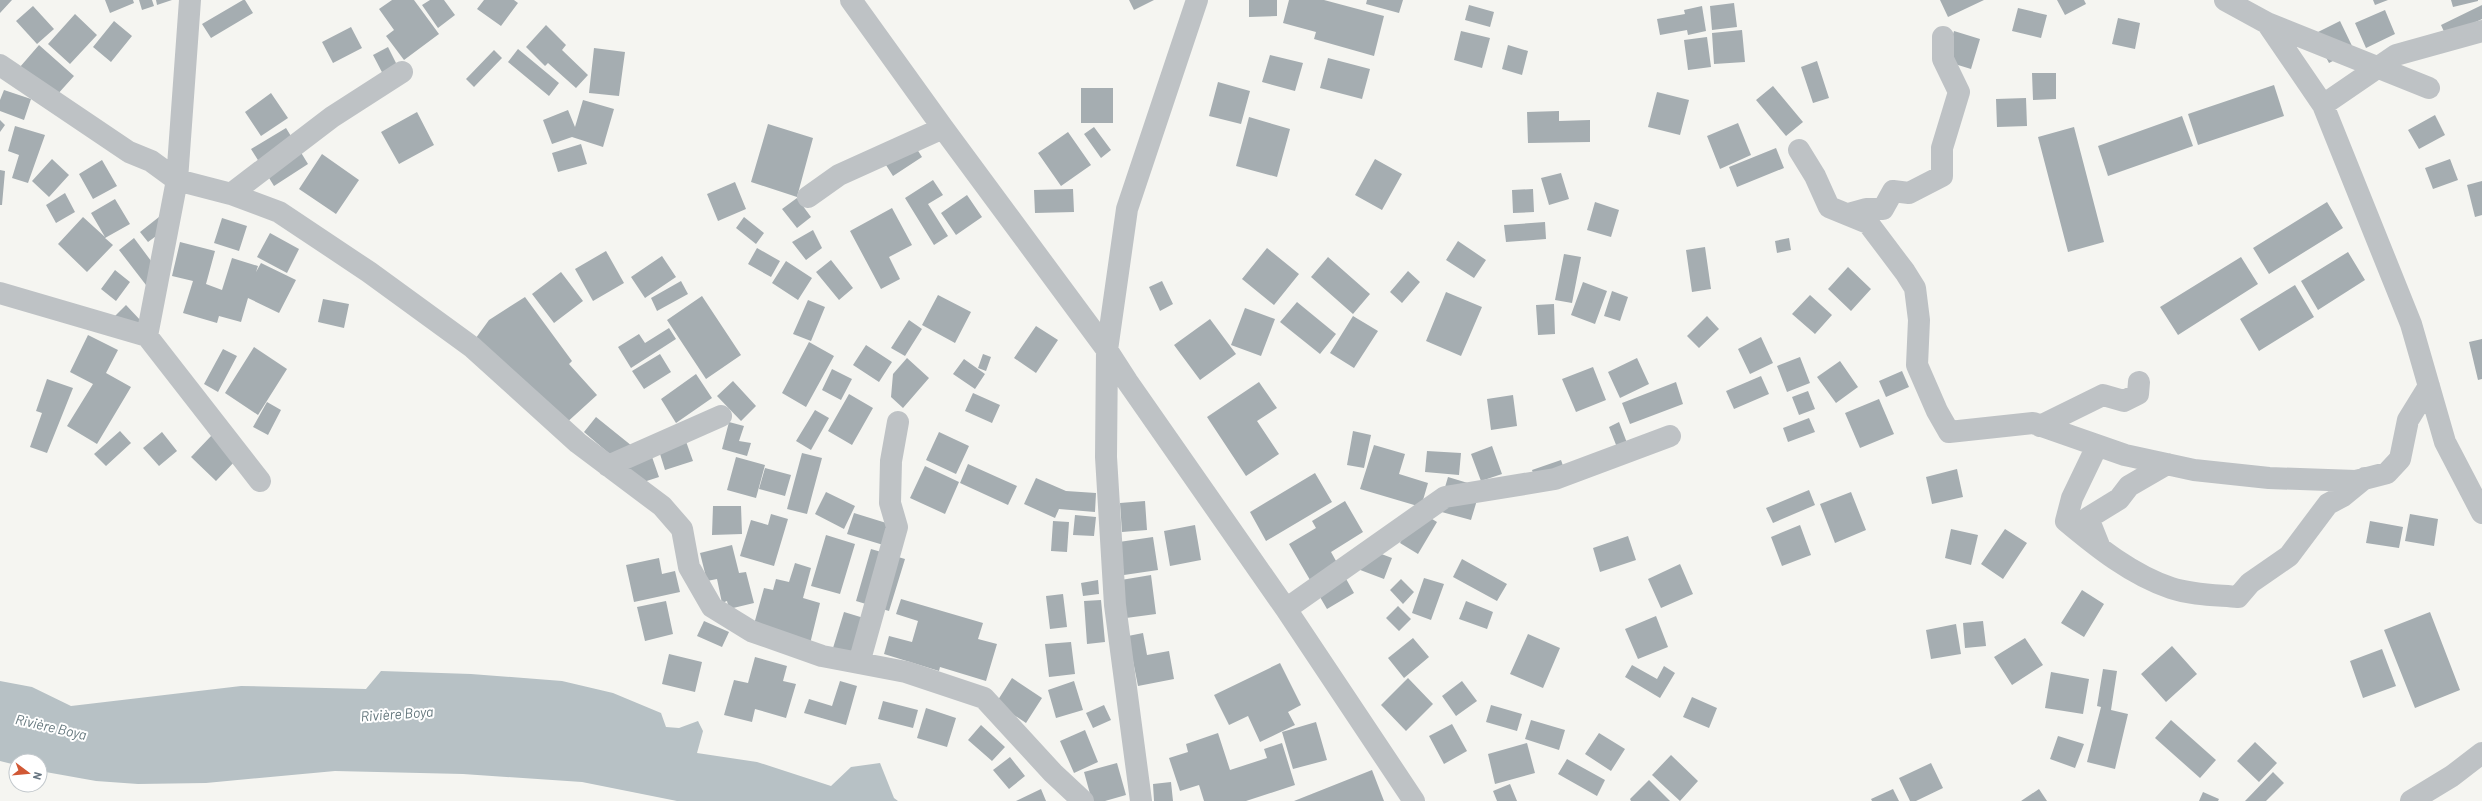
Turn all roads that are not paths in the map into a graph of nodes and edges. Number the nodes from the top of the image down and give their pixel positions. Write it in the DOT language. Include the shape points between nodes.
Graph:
graph roads {
  1 [pos="190,0"];
  2 [pos="851,0"];
  3 [pos="1197,0"];
  4 [pos="2225,0"];
  5 [pos="2267,23"];
  6 [pos="2482,31"];
  7 [pos="1943,37"];
  8 [pos="0,65"];
  9 [pos="2377,67"];
  10 [pos="402,72"];
  11 [pos="2429,88"];
  12 [pos="2323,105"];
  13 [pos="943,128"];
  14 [pos="1799,150"];
  15 [pos="177,180"];
  16 [pos="231,194"];
  17 [pos="808,197"];
  18 [pos="1848,214"];
  19 [pos="0,293"];
  20 [pos="148,336"];
  21 [pos="1107,350"];
  22 [pos="2139,382"];
  23 [pos="2429,386"];
  24 [pos="721,416"];
  25 [pos="898,422"];
  26 [pos="2040,426"];
  27 [pos="1670,436"];
  28 [pos="2097,446"];
  29 [pos="2167,464"];
  30 [pos="608,466"];
  31 [pos="2365,478"];
  32 [pos="260,481"];
  33 [pos="2482,513"];
  34 [pos="2100,548"];
  35 [pos="1286,609"];
  36 [pos="859,663"];
  37 [pos="2482,753"];
  38 [pos="1083,801"];
  39 [pos="1141,801"];
  40 [pos="1414,801"];
  41 [pos="2411,801"];
  1 -- 15 [label="street"];
  2 -- 13 [label="street"];
  3 -- 21 [label="street" via="1128,209"];
  4 -- 5 [label="street"];
  5 -- 9 [label="street"];
  5 -- 12 [label="street"];
  6 -- 9 [label="street" via="2396,55"];
  7 -- 18 [label="street" via="1943,59 1959,92 1942,148 1942,176 1909,193 1893,191 1883,209 1866,209"];
  8 -- 15 [label="street" via="129,152 151,161"];
  9 -- 11 [label="street"];
  9 -- 12 [label="street"];
  10 -- 16 [label="street" via="332,117"];
  12 -- 23 [label="street" via="2411,324"];
  13 -- 17 [label="street" via="839,175"];
  13 -- 21 [label="street"];
  14 -- 18 [label="street" via="1815,176 1829,207"];
  15 -- 16 [label="street"];
  15 -- 20 [label="street"];
  16 -- 30 [label="street" via="279,212 369,272 472,347 578,443"];
  18 -- 26 [label="street" via="1868,223 1914,288 1919,320 1917,365 1949,432 2032,423"];
  19 -- 20 [label="street"];
  20 -- 32 [label="street"];
  21 -- 35 [label="street"];
  21 -- 39 [label="street" via="1106,457 1114,605"];
  22 -- 26 [label="street" via="2138,394 2124,401 2103,395"];
  23 -- 31 [label="street" via="2408,420 2400,459 2387,473"];
  23 -- 33 [label="street" via="2445,442"];
  24 -- 30 [label="street"];
  25 -- 36 [label="street" via="891,461 890,496 897,526"];
  26 -- 28 [label="street"];
  27 -- 35 [label="street" via="1555,479 1445,497"];
  28 -- 29 [label="street"];
  28 -- 34 [label="street" via="2072,498 2066,521"];
  29 -- 31 [label="street" via="2194,470 2269,478 2356,481"];
  29 -- 34 [label="street" via="2129,486 2119,499 2088,518"];
  30 -- 36 [label="street" via="662,506 682,529 689,567 712,608 751,632 822,656"];
  31 -- 34 [label="street" via="2343,496 2328,504 2289,556 2250,583 2238,596 2208,595 2172,588 2124,565"];
  35 -- 40 [label="street"];
  36 -- 38 [label="street" via="906,672 984,698 1053,773"];
  37 -- 41 [label="street" via="2452,776"];
}
